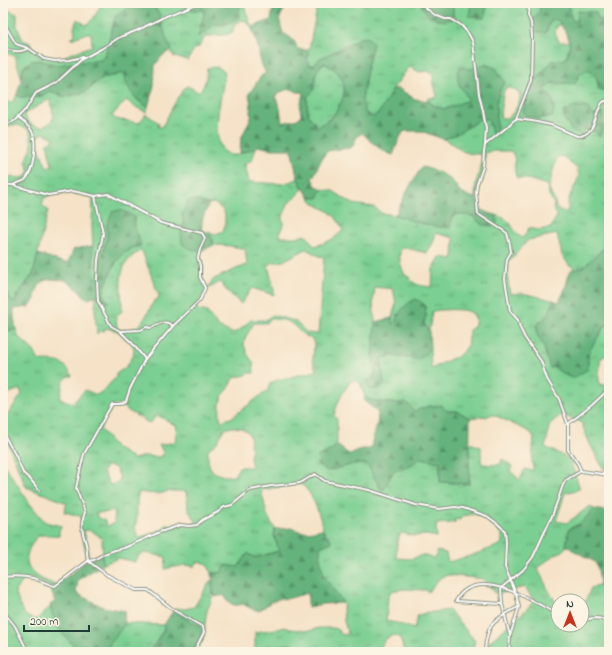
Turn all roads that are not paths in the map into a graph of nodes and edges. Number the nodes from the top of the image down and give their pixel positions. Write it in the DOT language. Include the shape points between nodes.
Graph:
graph roads {
  1 [pos="198,3"];
  2 [pos="424,3"];
  3 [pos="529,3"];
  4 [pos="3,23"];
  5 [pos="3,48"];
  6 [pos="28,48"];
  7 [pos="86,56"];
  8 [pos="609,100"];
  9 [pos="17,118"];
  10 [pos="516,119"];
  11 [pos="3,129"];
  12 [pos="485,145"];
  13 [pos="3,174"];
  14 [pos="3,184"];
  15 [pos="7,185"];
  16 [pos="12,185"];
  17 [pos="3,193"];
  18 [pos="94,196"];
  19 [pos="173,326"];
  20 [pos="120,331"];
  21 [pos="145,359"];
  22 [pos="609,389"];
  23 [pos="568,424"];
  24 [pos="3,433"];
  25 [pos="581,472"];
  26 [pos="609,475"];
  27 [pos="39,490"];
  28 [pos="88,561"];
  29 [pos="3,577"];
  30 [pos="510,581"];
  31 [pos="502,588"];
  32 [pos="516,594"];
  33 [pos="502,604"];
  34 [pos="518,607"];
  35 [pos="550,610"];
  36 [pos="3,611"];
  37 [pos="506,614"];
  38 [pos="590,618"];
  39 [pos="609,622"];
  40 [pos="510,636"];
  41 [pos="28,652"];
  42 [pos="194,652"];
  43 [pos="485,652"];
  44 [pos="509,652"];
  1 -- 7 [label="street" via="120,37"];
  2 -- 12 [label="street" via="435,15 452,19 460,25 468,32 473,42 486,128"];
  3 -- 10 [label="street" via="528,15 532,37 531,80"];
  4 -- 6 [label="street" via="16,44"];
  5 -- 6 [label="street" via="12,51 26,51"];
  6 -- 7 [label="street" via="44,59 55,61"];
  7 -- 9 [label="street" via="56,83 36,93"];
  8 -- 10 [label="street" via="601,104 596,123 581,137 551,125"];
  9 -- 11 [label="street"];
  9 -- 16 [label="street" via="32,130 33,157 24,180"];
  10 -- 12 [label="street"];
  12 -- 23 [label="street" via="476,192 478,214 507,233 511,252 507,259 505,279 510,311 518,320 525,338 541,361"];
  13 -- 15 [label="street"];
  14 -- 15 [label="street"];
  15 -- 16 [label="street"];
  15 -- 17 [label="street"];
  16 -- 18 [label="street" via="48,195 73,191"];
  18 -- 19 [label="street" via="112,195 162,223 202,233 205,238 198,258 200,277 205,288 200,300"];
  18 -- 20 [label="street" via="103,234 98,260 98,300 111,326"];
  19 -- 20 [label="street" via="163,322 151,328"];
  19 -- 21 [label="street"];
  20 -- 21 [label="street"];
  21 -- 28 [label="street" via="126,401 112,404 84,454 76,488 85,512 81,523"];
  22 -- 23 [label="street"];
  23 -- 25 [label="street" via="568,450"];
  24 -- 27 [label="street" via="22,473 30,478"];
  25 -- 26 [label="street"];
  25 -- 30 [label="street" via="566,480 533,557"];
  28 -- 29 [label="street" via="55,586 35,578"];
  28 -- 30 [label="street" via="160,532 181,525 196,525 224,507 232,506 250,490 300,483 315,474 326,481 369,490 416,505 439,509 455,507 487,516 505,531 505,567"];
  28 -- 42 [label="street" via="130,588 148,590 175,611 203,627 204,632"];
  30 -- 31 [label="street"];
  30 -- 32 [label="street"];
  31 -- 32 [label="street"];
  31 -- 33 [label="street"];
  31 -- 33 [label="street" via="480,585 464,591 456,601"];
  32 -- 34 [label="street"];
  32 -- 35 [label="street"];
  33 -- 37 [label="street"];
  34 -- 37 [label="street"];
  34 -- 40 [label="street"];
  36 -- 41 [label="street"];
  37 -- 40 [label="street"];
  37 -- 43 [label="street" via="490,627"];
  38 -- 39 [label="street"];
  40 -- 44 [label="street"];
}
